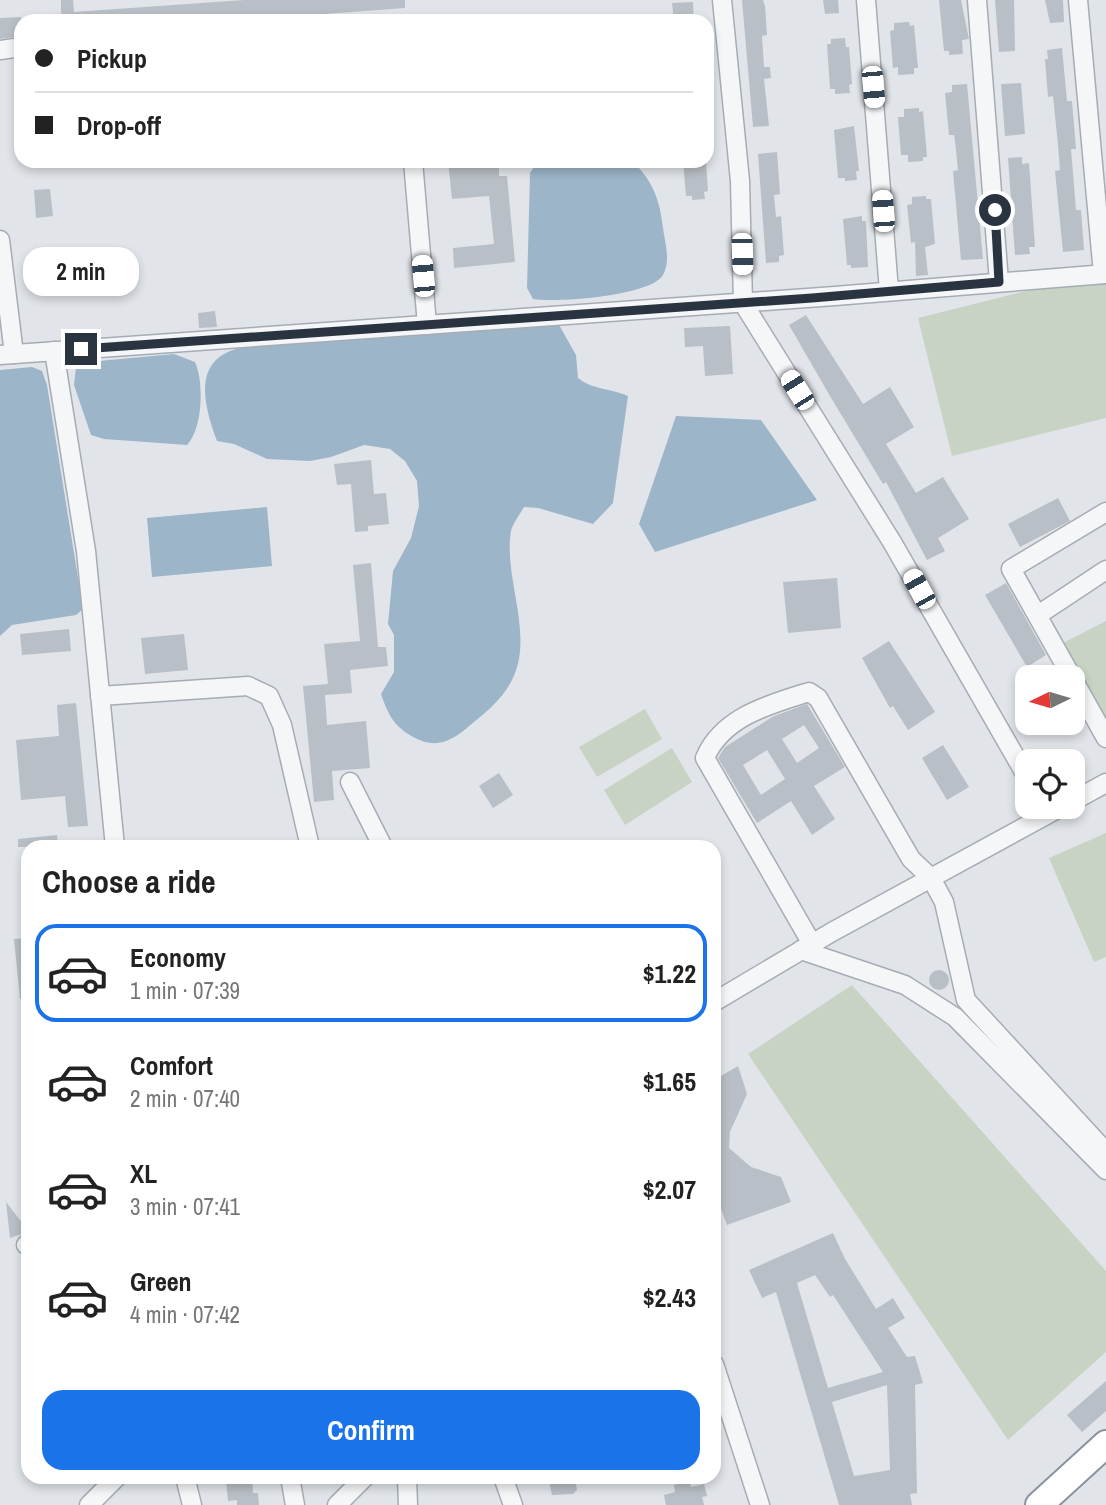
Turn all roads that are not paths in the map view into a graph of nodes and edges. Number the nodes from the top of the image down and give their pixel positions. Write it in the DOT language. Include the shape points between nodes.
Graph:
graph roads {
  1 [pos="722,0"];
  2 [pos="866,0"];
  3 [pos="977,0"];
  4 [pos="1078,0"];
  5 [pos="414,168"];
  6 [pos="0,240"];
  7 [pos="1105,274"];
  8 [pos="999,282"];
  9 [pos="889,291"];
  10 [pos="743,303"];
  11 [pos="427,325"];
  12 [pos="54,351"];
  13 [pos="7,354"];
  14 [pos="1106,512"];
  15 [pos="1106,570"];
  16 [pos="1038,615"];
  17 [pos="100,696"];
  18 [pos="1106,738"];
  19 [pos="1015,756"];
  20 [pos="350,782"];
  21 [pos="1106,783"];
  22 [pos="1085,794"];
  23 [pos="1034,819"];
  24 [pos="114,840"];
  25 [pos="308,840"];
  26 [pos="379,840"];
  27 [pos="931,878"];
  28 [pos="807,947"];
  29 [pos="721,998"];
  30 [pos="1106,1152"];
  31 [pos="1106,1170"];
  32 [pos="721,1385"];
  33 [pos="1106,1444"];
  34 [pos="1106,1463"];
  35 [pos="111,1484"];
  36 [pos="187,1484"];
  37 [pos="291,1484"];
  38 [pos="358,1484"];
  39 [pos="411,1484"];
  40 [pos="506,1484"];
  41 [pos="93,1503"];
  42 [pos="192,1505"];
  43 [pos="295,1505"];
  44 [pos="337,1505"];
  45 [pos="408,1505"];
  46 [pos="513,1505"];
  47 [pos="760,1505"];
  48 [pos="1039,1505"];
  49 [pos="1060,1505"];
  1 -- 10 [label="street" via="740,181"];
  2 -- 9 [label="street"];
  3 -- 8 [label="street"];
  4 -- 7 [label="street"];
  5 -- 11 [label="street"];
  6 -- 13 [label="street"];
  7 -- 8 [label="street"];
  8 -- 9 [label="street"];
  9 -- 10 [label="street"];
  10 -- 11 [label="street"];
  10 -- 19 [label="street" via="892,541"];
  11 -- 12 [label="street"];
  12 -- 13 [label="street"];
  12 -- 17 [label="street" via="86,551"];
  14 -- 16 [label="street" via="1011,569"];
  15 -- 16 [label="street"];
  16 -- 18 [label="street"];
  17 -- 24 [label="street"];
  17 -- 25 [label="street" via="248,686 269,696 282,725"];
  20 -- 26 [label="street"];
  21 -- 22 [label="street"];
  23 -- 27 [label="street"];
  27 -- 28 [label="street"];
  27 -- 28 [label="street" via="911,859 818,698 809,692 756,709 712,740 705,758"];
  27 -- 30 [label="street" via="944,902 966,1000"];
  28 -- 29 [label="street"];
  28 -- 31 [label="street" via="905,985 955,1017"];
  32 -- 47 [label="street"];
  33 -- 48 [label="highway"];
  34 -- 49 [label="highway"];
  35 -- 41 [label="street"];
  36 -- 42 [label="street"];
  37 -- 43 [label="street"];
  38 -- 44 [label="street"];
  39 -- 45 [label="street"];
  40 -- 46 [label="street"];
}
